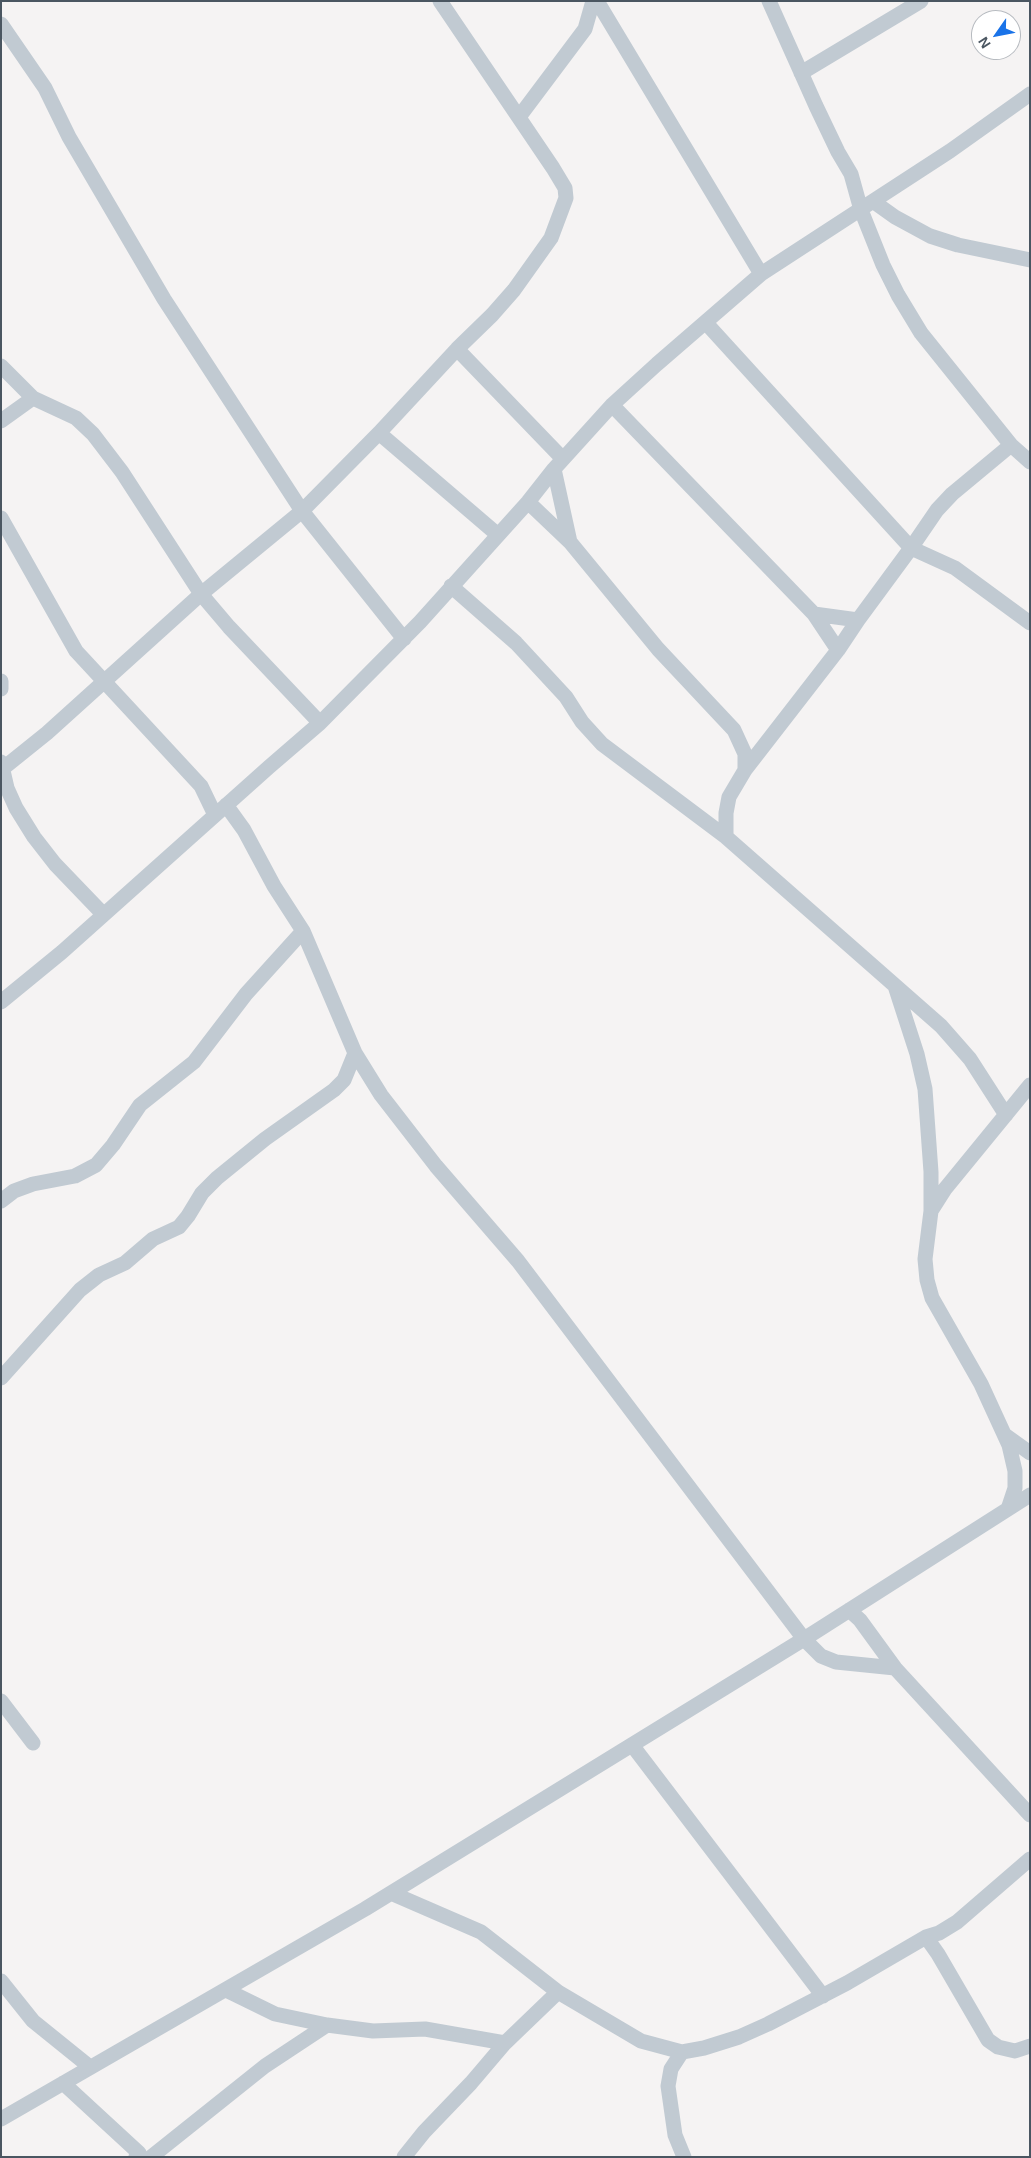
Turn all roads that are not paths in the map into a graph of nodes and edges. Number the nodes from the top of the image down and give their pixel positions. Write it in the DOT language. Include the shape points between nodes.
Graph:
graph roads {
  1 [pos="440,1"];
  2 [pos="595,1"];
  3 [pos="769,1"];
  4 [pos="921,1"];
  5 [pos="1,24"];
  6 [pos="801,73"];
  7 [pos="1030,94"];
  8 [pos="519,117"];
  9 [pos="868,206"];
  10 [pos="1030,260"];
  11 [pos="761,274"];
  12 [pos="706,323"];
  13 [pos="457,349"];
  14 [pos="1,366"];
  15 [pos="33,398"];
  16 [pos="612,405"];
  17 [pos="1,421"];
  18 [pos="379,433"];
  19 [pos="1011,445"];
  20 [pos="1030,462"];
  21 [pos="559,464"];
  22 [pos="528,502"];
  23 [pos="302,511"];
  24 [pos="1,518"];
  25 [pos="498,535"];
  26 [pos="570,542"];
  27 [pos="912,548"];
  28 [pos="451,586"];
  29 [pos="201,594"];
  30 [pos="814,614"];
  31 [pos="858,620"];
  32 [pos="1030,623"];
  33 [pos="404,639"];
  34 [pos="838,650"];
  35 [pos="1,681"];
  36 [pos="104,682"];
  37 [pos="1,689"];
  38 [pos="320,723"];
  39 [pos="2,767"];
  40 [pos="745,770"];
  41 [pos="221,810"];
  42 [pos="726,837"];
  43 [pos="103,914"];
  44 [pos="303,931"];
  45 [pos="895,986"];
  46 [pos="2,1000"];
  47 [pos="355,1053"];
  48 [pos="1026,1089"];
  49 [pos="995,1095"];
  50 [pos="1006,1115"];
  51 [pos="1,1201"];
  52 [pos="931,1211"];
  53 [pos="1,1378"];
  54 [pos="1005,1435"];
  55 [pos="1030,1453"];
  56 [pos="1030,1495"];
  57 [pos="1008,1509"];
  58 [pos="849,1610"];
  59 [pos="804,1639"];
  60 [pos="895,1668"];
  61 [pos="1,1701"];
  62 [pos="34,1743"];
  63 [pos="632,1745"];
  64 [pos="1030,1815"];
  65 [pos="1030,1859"];
  66 [pos="391,1893"];
  67 [pos="926,1937"];
  68 [pos="1,1981"];
  69 [pos="226,1990"];
  70 [pos="558,1992"];
  71 [pos="822,1996"];
  72 [pos="327,2025"];
  73 [pos="505,2043"];
  74 [pos="1030,2046"];
  75 [pos="682,2052"];
  76 [pos="90,2067"];
  77 [pos="63,2083"];
  78 [pos="1,2119"];
  79 [pos="142,2156"];
  80 [pos="404,2157"];
  81 [pos="684,2157"];
  1 -- 8 [label="street"];
  2 -- 8 [label="street" via="585,29"];
  2 -- 11 [label="street"];
  3 -- 6 [label="street"];
  4 -- 6 [label="street"];
  5 -- 23 [label="street" via="46,88 74,145 164,299"];
  6 -- 9 [label="street"];
  7 -- 9 [label="street"];
  8 -- 13 [label="street" via="554,168 565,188 566,198 550,238 531,267 492,315"];
  9 -- 10 [label="street" via="930,236"];
  9 -- 11 [label="street"];
  9 -- 19 [label="street" via="883,265 921,333"];
  11 -- 12 [label="street"];
  12 -- 16 [label="street"];
  12 -- 27 [label="street"];
  13 -- 18 [label="street"];
  13 -- 21 [label="street"];
  14 -- 15 [label="street"];
  15 -- 17 [label="street"];
  15 -- 29 [label="street" via="76,418 93,434 122,472"];
  16 -- 21 [label="street"];
  16 -- 30 [label="street"];
  18 -- 23 [label="street"];
  18 -- 25 [label="street"];
  19 -- 20 [label="street"];
  19 -- 27 [label="street" via="952,494 924,527"];
  21 -- 22 [label="street"];
  21 -- 26 [label="street"];
  22 -- 25 [label="street"];
  22 -- 26 [label="street"];
  23 -- 29 [label="street"];
  23 -- 33 [label="street"];
  24 -- 36 [label="street" via="76,651"];
  25 -- 28 [label="street"];
  26 -- 40 [label="street" via="658,649 734,730 745,754"];
  27 -- 31 [label="street"];
  27 -- 32 [label="street" via="955,568"];
  28 -- 33 [label="street"];
  28 -- 42 [label="street" via="516,643 566,697 602,744"];
  29 -- 36 [label="street"];
  29 -- 38 [label="street"];
  30 -- 31 [label="street"];
  30 -- 34 [label="street"];
  31 -- 34 [label="street"];
  33 -- 38 [label="street"];
  34 -- 40 [label="street"];
  35 -- 37 [label="street"];
  36 -- 39 [label="street"];
  36 -- 41 [label="street"];
  38 -- 41 [label="street"];
  39 -- 43 [label="street" via="16,808 34,837"];
  40 -- 42 [label="street" via="729,797"];
  41 -- 43 [label="street"];
  41 -- 44 [label="street" via="244,830"];
  42 -- 45 [label="street"];
  43 -- 46 [label="street"];
  44 -- 47 [label="street"];
  44 -- 51 [label="street" via="246,994 194,1062 140,1106 96,1165 75,1176 14,1191"];
  45 -- 49 [label="street" via="941,1026"];
  45 -- 52 [label="street" via="925,1089"];
  47 -- 53 [label="street" via="344,1080 334,1090 217,1178 202,1193 179,1227 154,1240 124,1263 98,1275 80,1290"];
  47 -- 59 [label="street" via="382,1095 436,1166 518,1261"];
  48 -- 49 [label="street"];
  48 -- 50 [label="street"];
  49 -- 50 [label="street"];
  50 -- 52 [label="street" via="945,1189"];
  52 -- 54 [label="street" via="925,1259 932,1298 981,1384"];
  54 -- 55 [label="street"];
  54 -- 57 [label="street" via="1015,1471 1015,1488"];
  56 -- 57 [label="street"];
  57 -- 58 [label="street"];
  58 -- 59 [label="street"];
  58 -- 60 [label="street"];
  59 -- 60 [label="street" via="821,1656 836,1662"];
  59 -- 63 [label="street"];
  60 -- 64 [label="street"];
  61 -- 62 [label="street"];
  63 -- 66 [label="street"];
  63 -- 71 [label="street"];
  65 -- 67 [label="street" via="957,1922"];
  66 -- 69 [label="street"];
  66 -- 70 [label="street" via="481,1932"];
  67 -- 71 [label="street"];
  67 -- 74 [label="street" via="988,2040 998,2047 1015,2051"];
  68 -- 76 [label="street" via="33,2021"];
  69 -- 72 [label="street" via="275,2014"];
  69 -- 76 [label="street"];
  70 -- 73 [label="street"];
  70 -- 75 [label="street" via="641,2041"];
  71 -- 75 [label="street" via="739,2037"];
  72 -- 73 [label="street" via="373,2031 425,2029"];
  72 -- 79 [label="street"];
  73 -- 80 [label="street"];
  75 -- 81 [label="street" via="671,2069 668,2086 675,2135"];
  76 -- 77 [label="street"];
  77 -- 78 [label="street"];
  77 -- 79 [label="street"];
}
